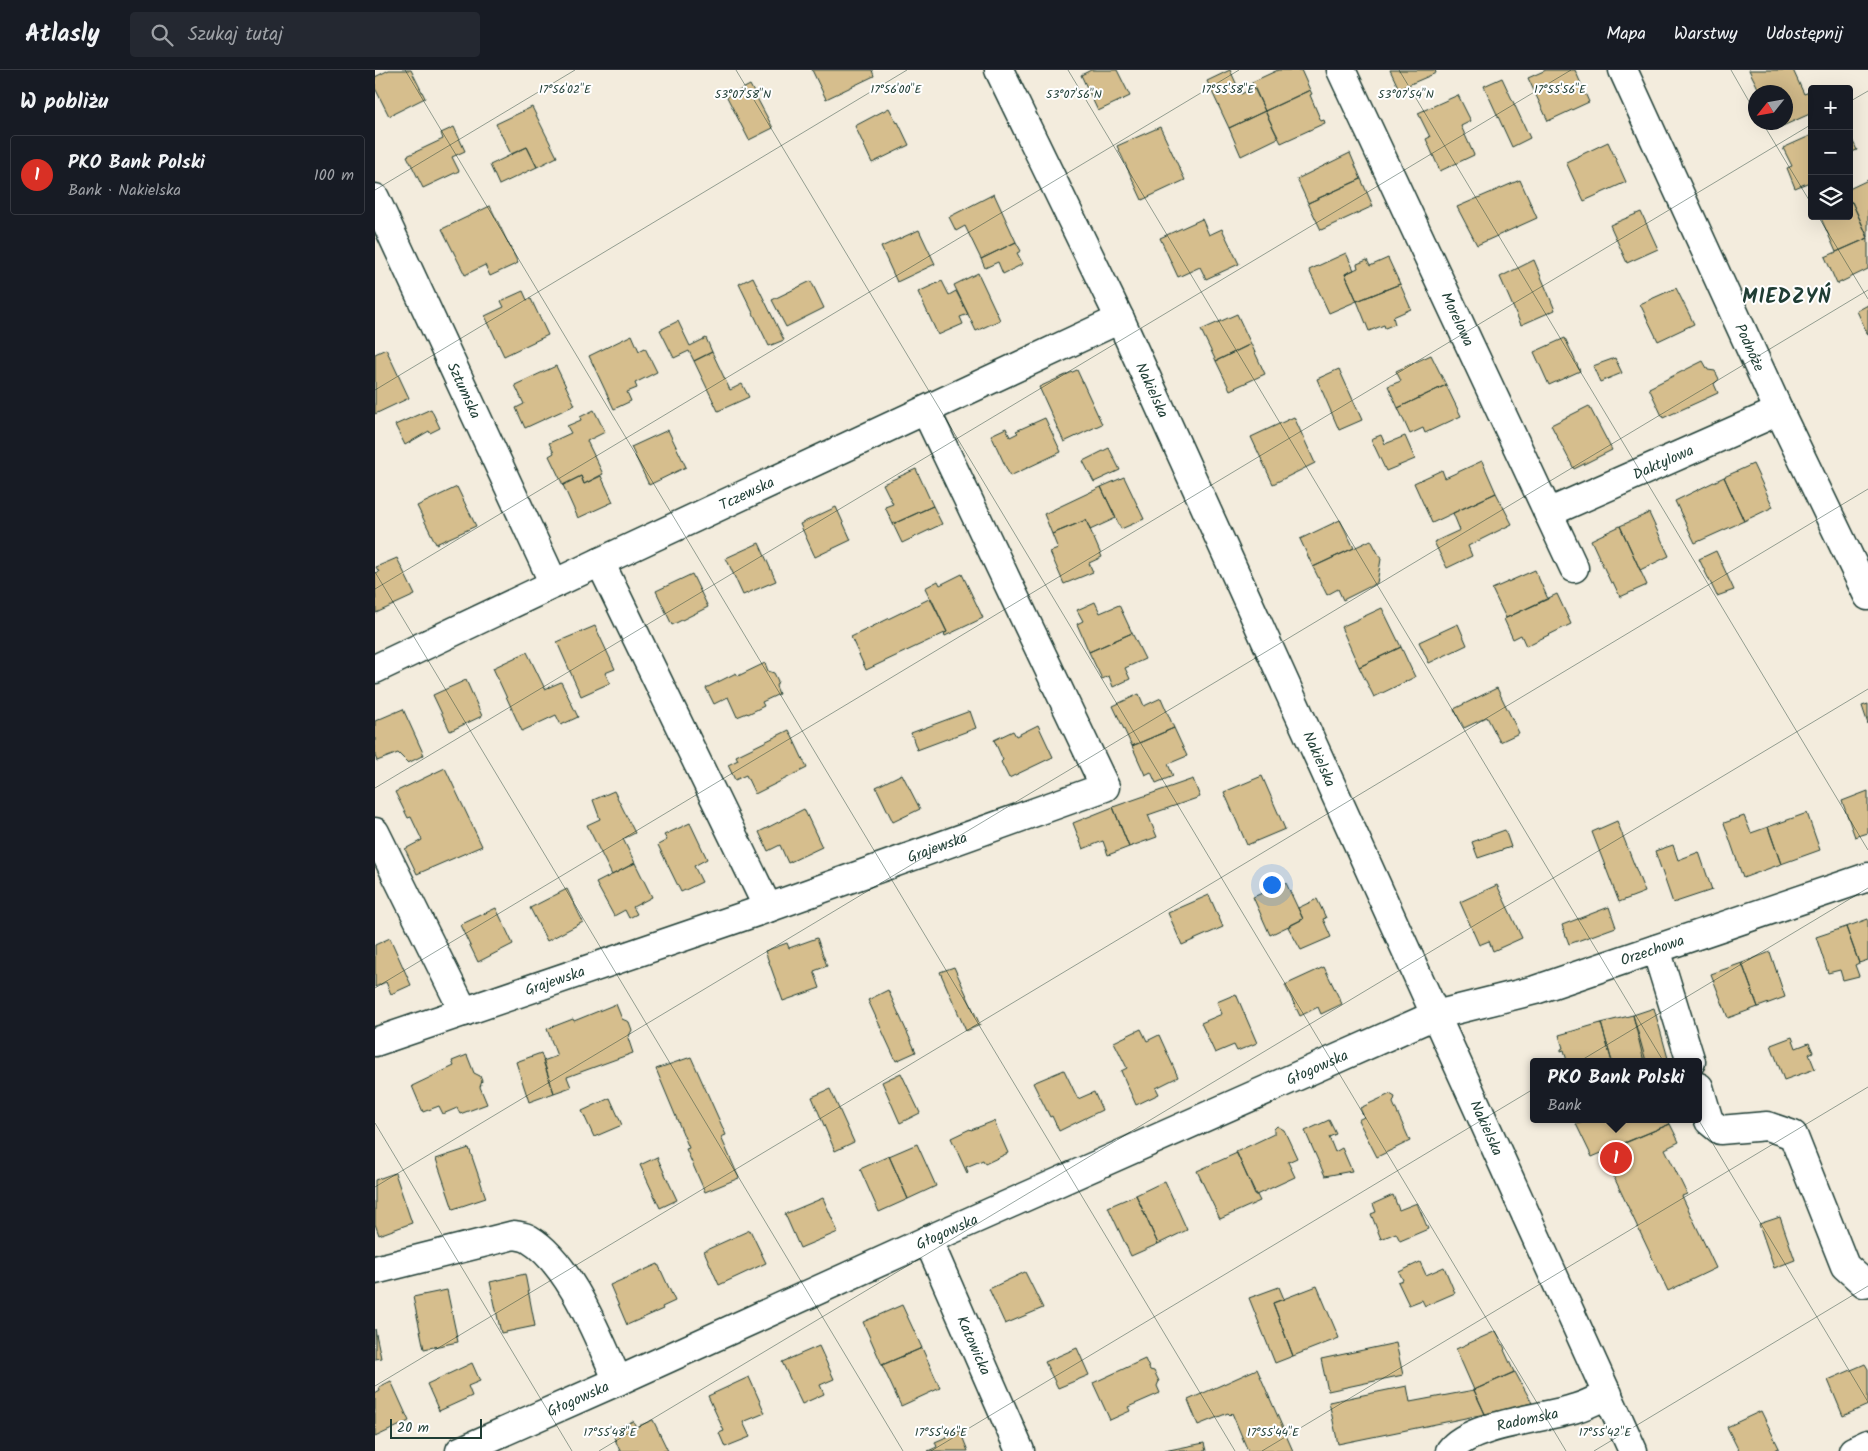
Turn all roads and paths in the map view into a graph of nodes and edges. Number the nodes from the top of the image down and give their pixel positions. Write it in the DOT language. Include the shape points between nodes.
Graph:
graph roads {
  1 [pos="999,70"];
  2 [pos="1341,70"];
  3 [pos="1623,70"];
  4 [pos="376,205"];
  5 [pos="1120,319"];
  6 [pos="926,411"];
  7 [pos="1779,411"];
  8 [pos="1548,513"];
  9 [pos="600,562"];
  10 [pos="1574,568"];
  11 [pos="555,584"];
  12 [pos="1868,596"];
  13 [pos="375,669"];
  14 [pos="375,832"];
  15 [pos="1868,877"];
  16 [pos="767,908"];
  17 [pos="1656,949"];
  18 [pos="464,1012"];
  19 [pos="1435,1015"];
  20 [pos="375,1042"];
  21 [pos="1690,1058"];
  22 [pos="1702,1097"];
  23 [pos="928,1240"];
  24 [pos="375,1270"];
  25 [pos="1868,1282"];
  26 [pos="619,1381"];
  27 [pos="1608,1394"];
  28 [pos="1868,1444"];
  29 [pos="460,1451"];
  30 [pos="1020,1451"];
  31 [pos="1450,1451"];
  32 [pos="1633,1451"];
  33 [pos="1853,1451"];
  1 -- 5 [label="street, Nakielska"];
  2 -- 8 [label="street, Morelowa"];
  3 -- 7 [label="street, Podnóże"];
  4 -- 11 [label="street, Sztumska"];
  5 -- 6 [label="street, Tczewska"];
  5 -- 19 [label="street, Nakielska"];
  6 -- 9 [label="street, Tczewska"];
  6 -- 16 [label="street, Grajewska" via="1105,787"];
  7 -- 8 [label="street, Daktylowa"];
  7 -- 12 [label="street, Podnóże"];
  8 -- 10 [label="street, Morelowa"];
  9 -- 11 [label="street, Tczewska"];
  9 -- 16 [label="street"];
  11 -- 13 [label="street, Tczewska"];
  14 -- 18 [label="street"];
  15 -- 17 [label="street, Orzechowa"];
  16 -- 18 [label="street, Grajewska"];
  17 -- 19 [label="street, Orzechowa" via="1535,990"];
  17 -- 21 [label="street"];
  18 -- 20 [label="street, Grajewska"];
  19 -- 23 [label="street, Głogowska"];
  19 -- 27 [label="street, Nakielska"];
  22 -- 25 [label="street" via="1709,1121 1720,1130 1767,1126 1793,1135 1845,1266 1863,1283"];
  23 -- 26 [label="street, Głogowska"];
  23 -- 30 [label="street, Katowicka"];
  24 -- 26 [label="street" via="514,1235 527,1238 549,1256 565,1276"];
  26 -- 29 [label="street, Głogowska"];
  27 -- 31 [label="street, Radomska" via="1577,1408 1477,1432"];
  27 -- 32 [label="street, Nakielska"];
  28 -- 33 [label="street"];
}
